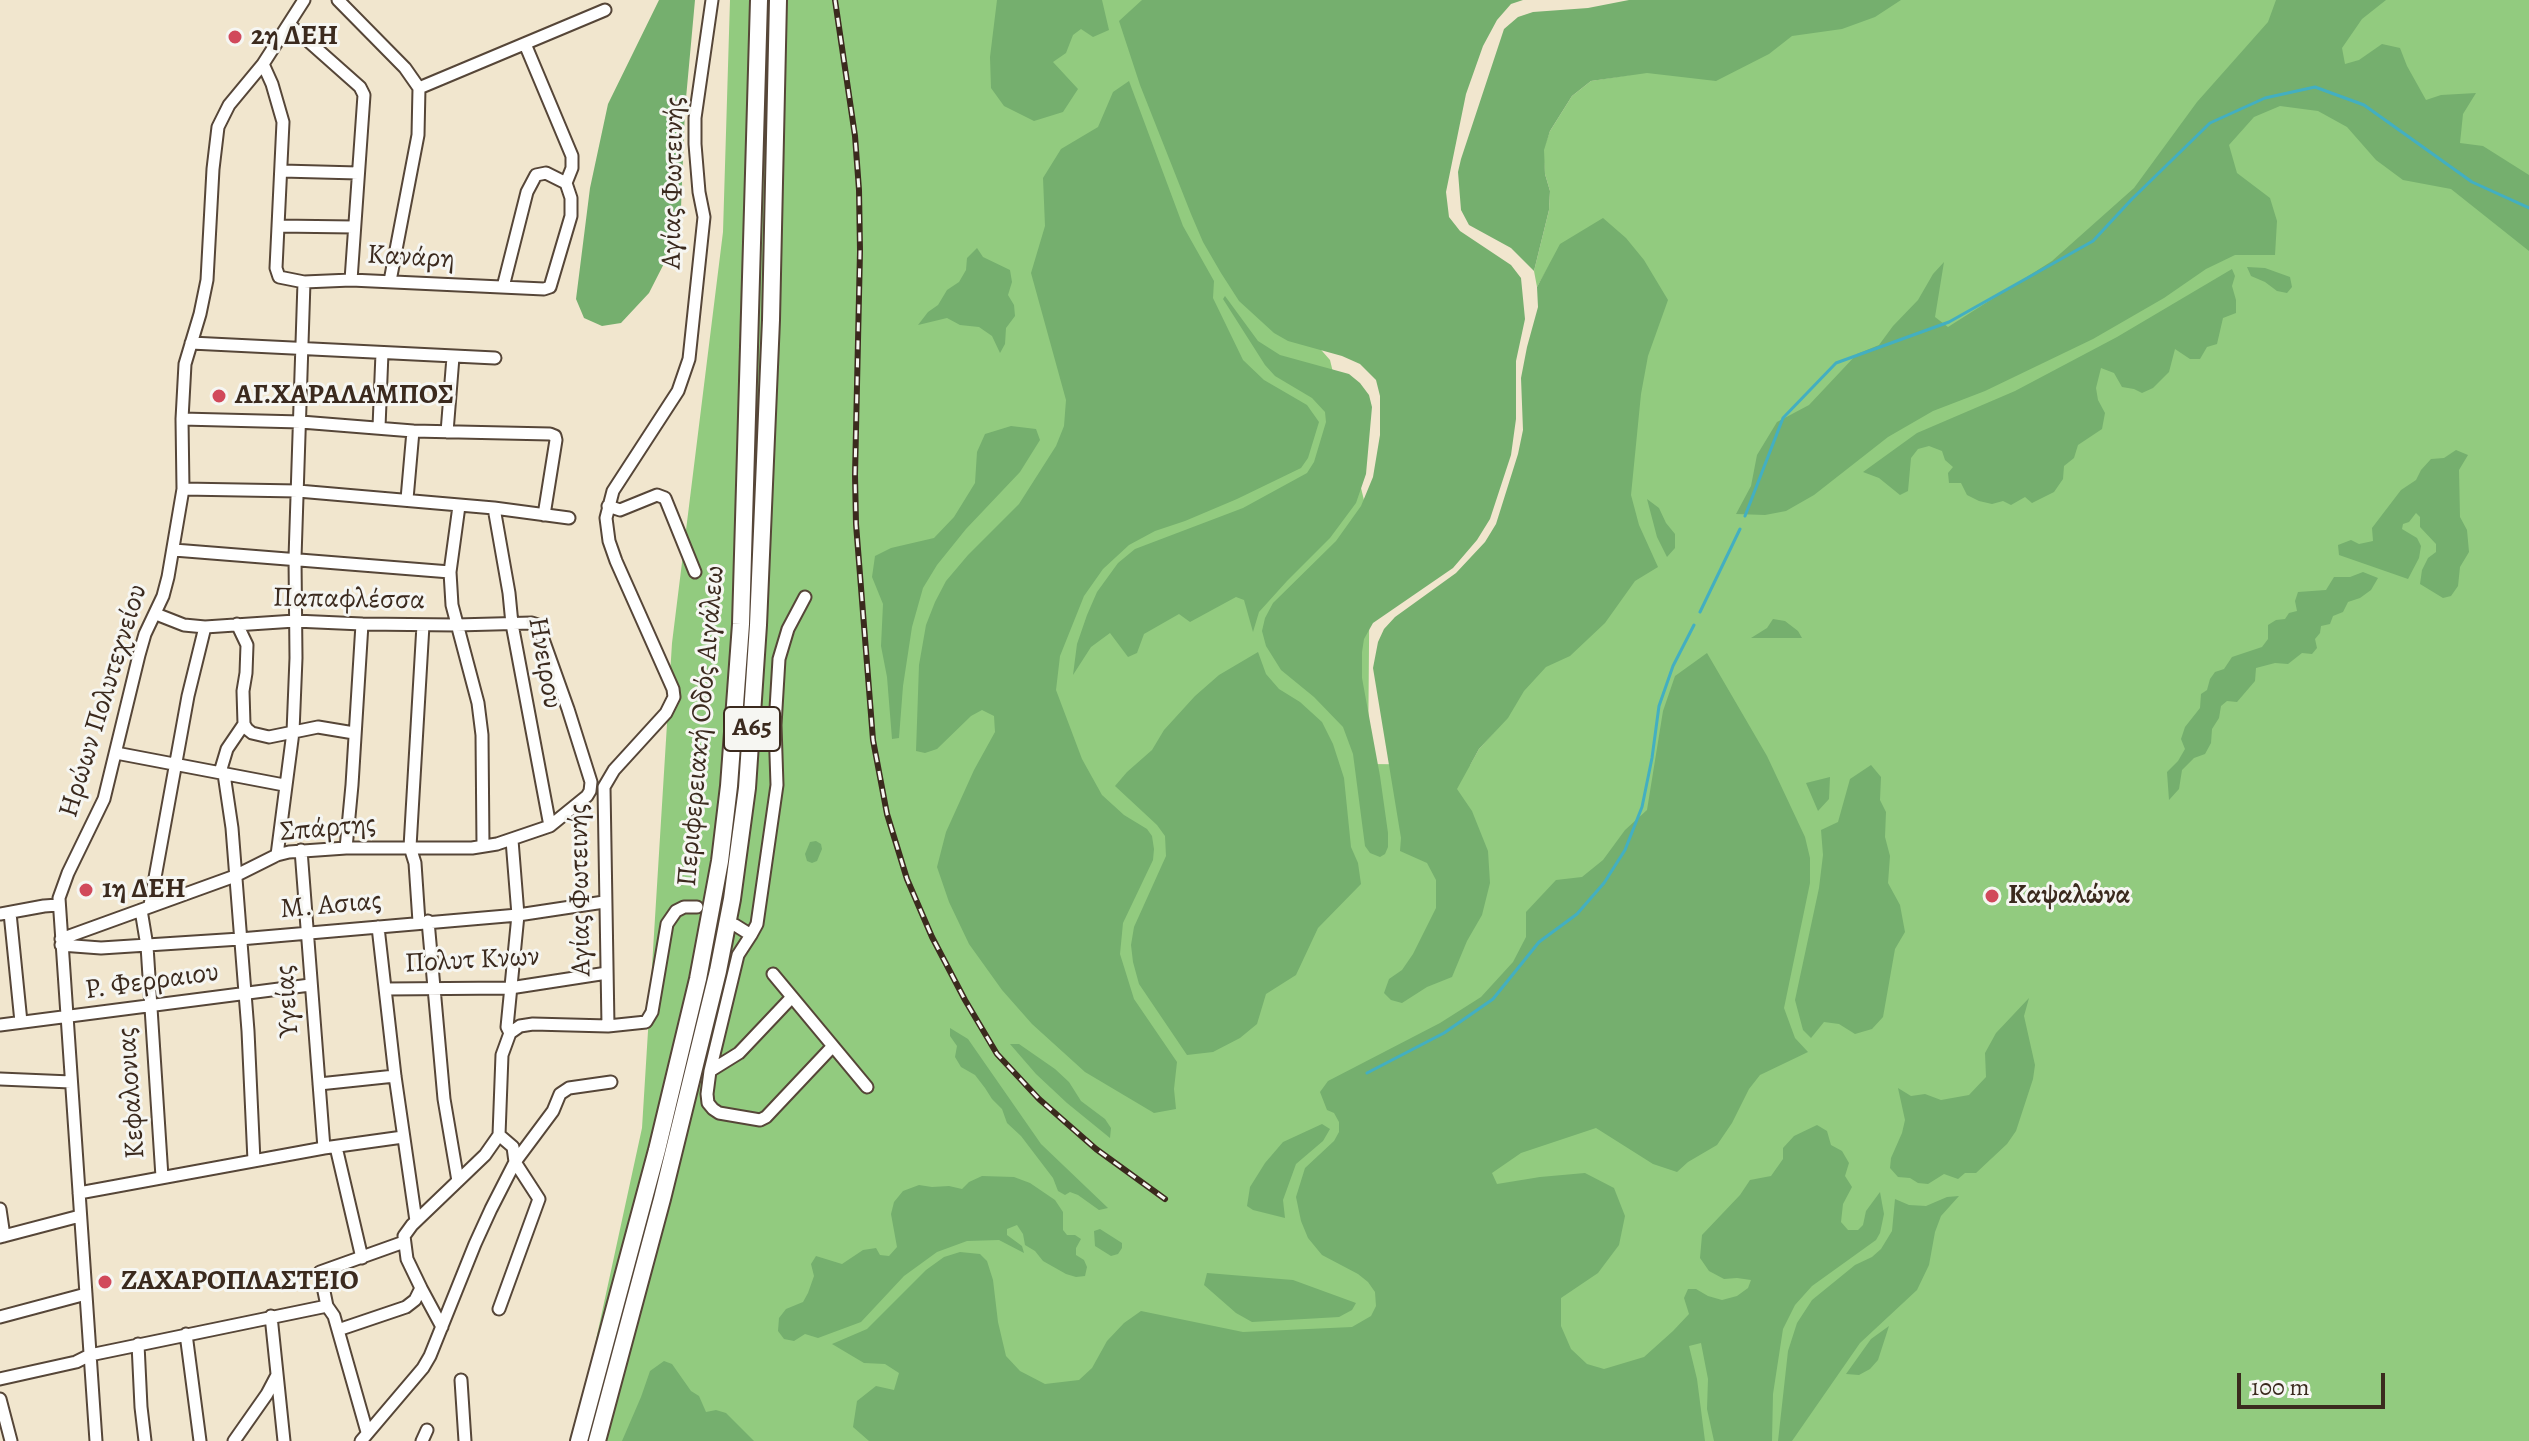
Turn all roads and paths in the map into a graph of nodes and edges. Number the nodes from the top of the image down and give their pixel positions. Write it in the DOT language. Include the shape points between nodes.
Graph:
graph roads {
  1 [pos="304,0"];
  2 [pos="338,0"];
  3 [pos="712,0"];
  4 [pos="759,0"];
  5 [pos="778,0"];
  6 [pos="605,10"];
  7 [pos="289,24"];
  8 [pos="525,44"];
  9 [pos="263,64"];
  10 [pos="419,88"];
  11 [pos="282,171"];
  12 [pos="358,173"];
  13 [pos="566,183"];
  14 [pos="278,226"];
  15 [pos="354,227"];
  16 [pos="351,280"];
  17 [pos="390,281"];
  18 [pos="304,282"];
  19 [pos="503,287"];
  20 [pos="191,343"];
  21 [pos="303,348"];
  22 [pos="382,353"];
  23 [pos="453,357"];
  24 [pos="495,358"];
  25 [pos="182,419"];
  26 [pos="301,422"];
  27 [pos="379,427"];
  28 [pos="413,431"];
  29 [pos="447,432"];
  30 [pos="183,489"];
  31 [pos="298,491"];
  32 [pos="407,499"];
  33 [pos="459,506"];
  34 [pos="608,506"];
  35 [pos="494,508"];
  36 [pos="544,515"];
  37 [pos="569,518"];
  38 [pos="174,550"];
  39 [pos="295,558"];
  40 [pos="450,572"];
  41 [pos="695,572"];
  42 [pos="805,597"];
  43 [pos="156,614"];
  44 [pos="295,621"];
  45 [pos="237,624"];
  46 [pos="362,624"];
  47 [pos="512,624"];
  48 [pos="423,625"];
  49 [pos="456,625"];
  50 [pos="205,627"];
  51 [pos="244,724"];
  52 [pos="293,732"];
  53 [pos="354,733"];
  54 [pos="116,753"];
  55 [pos="176,764"];
  56 [pos="224,774"];
  57 [pos="591,782"];
  58 [pos="284,785"];
  59 [pos="550,826"];
  60 [pos="512,840"];
  61 [pos="483,846"];
  62 [pos="410,847"];
  63 [pos="346,848"];
  64 [pos="301,850"];
  65 [pos="277,855"];
  66 [pos="235,876"];
  67 [pos="604,902"];
  68 [pos="58,905"];
  69 [pos="697,907"];
  70 [pos="146,908"];
  71 [pos="5,914"];
  72 [pos="518,915"];
  73 [pos="423,922"];
  74 [pos="735,925"];
  75 [pos="378,927"];
  76 [pos="307,932"];
  77 [pos="751,935"];
  78 [pos="240,939"];
  79 [pos="61,942"];
  80 [pos="147,946"];
  81 [pos="607,973"];
  82 [pos="773,974"];
  83 [pos="310,985"];
  84 [pos="510,988"];
  85 [pos="386,989"];
  86 [pos="435,990"];
  87 [pos="244,994"];
  88 [pos="792,997"];
  89 [pos="150,1005"];
  90 [pos="66,1018"];
  91 [pos="21,1022"];
  92 [pos="0,1025"];
  93 [pos="608,1026"];
  94 [pos="510,1033"];
  95 [pos="832,1047"];
  96 [pos="710,1071"];
  97 [pos="395,1076"];
  98 [pos="0,1079"];
  99 [pos="71,1082"];
  100 [pos="611,1082"];
  101 [pos="319,1084"];
  102 [pos="867,1087"];
  103 [pos="499,1135"];
  104 [pos="403,1137"];
  105 [pos="330,1148"];
  106 [pos="254,1161"];
  107 [pos="515,1162"];
  108 [pos="162,1177"];
  109 [pos="458,1181"];
  110 [pos="79,1193"];
  111 [pos="0,1209"];
  112 [pos="80,1216"];
  113 [pos="416,1221"];
  114 [pos="2,1236"];
  115 [pos="404,1242"];
  116 [pos="362,1258"];
  117 [pos="421,1288"];
  118 [pos="86,1294"];
  119 [pos="327,1306"];
  120 [pos="499,1309"];
  121 [pos="271,1316"];
  122 [pos="0,1317"];
  123 [pos="442,1327"];
  124 [pos="338,1330"];
  125 [pos="186,1334"];
  126 [pos="138,1344"];
  127 [pos="90,1355"];
  128 [pos="279,1373"];
  129 [pos="0,1379"];
  130 [pos="461,1380"];
  131 [pos="0,1399"];
  132 [pos="364,1436"];
  133 [pos="11,1441"];
  134 [pos="96,1441"];
  135 [pos="145,1441"];
  136 [pos="200,1441"];
  137 [pos="234,1441"];
  138 [pos="284,1441"];
  139 [pos="465,1441"];
  140 [pos="579,1441"];
  141 [pos="597,1441"];
  1 -- 7 [label="street, Ηρώων Πολυτεχνείου"];
  2 -- 10 [label="street"];
  3 -- 34 [label="street, Αγίας Φωτεινής" via="695,118 704,217 689,359 678,391"];
  4 -- 140 [label="highway, Περιφερειακή Οδός Αιγάλεω / Α65" via="741,624 720,861 657,1150"];
  5 -- 141 [label="highway, Περιφερειακή Οδός Αιγάλεω / Α65" via="771,320 747,788 715,985"];
  6 -- 8 [label="street"];
  7 -- 9 [label="street, Ηρώων Πολυτεχνείου"];
  7 -- 12 [label="street" via="364,95"];
  8 -- 10 [label="street"];
  8 -- 13 [label="street" via="572,156"];
  9 -- 11 [label="street" via="283,122"];
  9 -- 20 [label="street, Ηρώων Πολυτεχνείου" via="218,127 207,280"];
  10 -- 17 [label="street" via="416,146"];
  11 -- 12 [label="street"];
  11 -- 14 [label="street"];
  12 -- 15 [label="street"];
  13 -- 19 [label="street" via="546,173 536,175"];
  13 -- 19 [label="street, Κανάρη" via="571,216 550,287"];
  14 -- 15 [label="street"];
  14 -- 18 [label="street, Κανάρη" via="279,277"];
  15 -- 16 [label="street"];
  16 -- 17 [label="street, Κανάρη"];
  16 -- 18 [label="street, Κανάρη"];
  17 -- 19 [label="street, Κανάρη"];
  18 -- 21 [label="street"];
  20 -- 21 [label="street"];
  20 -- 25 [label="street, Ηρώων Πολυτεχνείου"];
  21 -- 22 [label="street"];
  21 -- 26 [label="street"];
  22 -- 23 [label="street"];
  22 -- 27 [label="street"];
  23 -- 24 [label="street"];
  23 -- 29 [label="street"];
  25 -- 26 [label="street"];
  25 -- 30 [label="street, Ηρώων Πολυτεχνείου"];
  26 -- 27 [label="street"];
  26 -- 31 [label="street"];
  27 -- 28 [label="street"];
  28 -- 29 [label="street"];
  28 -- 32 [label="street"];
  29 -- 36 [label="street" via="555,436"];
  30 -- 31 [label="street"];
  30 -- 38 [label="street, Ηρώων Πολυτεχνείου"];
  31 -- 32 [label="street"];
  31 -- 39 [label="street"];
  32 -- 33 [label="street"];
  33 -- 35 [label="street"];
  33 -- 40 [label="street"];
  34 -- 41 [label="street" via="620,510 662,496"];
  34 -- 67 [label="street, Αγίας Φωτεινής" via="606,528 616,561 674,697 604,787"];
  35 -- 36 [label="street"];
  35 -- 47 [label="street, Ηνειρου"];
  36 -- 37 [label="street"];
  38 -- 39 [label="street"];
  38 -- 43 [label="street, Ηρώων Πολυτεχνείου"];
  39 -- 40 [label="street"];
  39 -- 44 [label="street"];
  40 -- 49 [label="street"];
  42 -- 77 [label="street" via="779,659 777,785 759,913"];
  43 -- 50 [label="street, Παπαφλέσσα"];
  43 -- 54 [label="street, Ηρώων Πολυτεχνείου" via="139,655"];
  44 -- 45 [label="street, Παπαφλέσσα"];
  44 -- 46 [label="street, Παπαφλέσσα"];
  44 -- 52 [label="street"];
  45 -- 50 [label="street, Παπαφλέσσα"];
  45 -- 51 [label="street" via="248,657"];
  46 -- 48 [label="street, Παπαφλέσσα"];
  46 -- 53 [label="street"];
  47 -- 49 [label="street, Παπαφλέσσα"];
  47 -- 57 [label="street, Παπαφλέσσα" via="532,623 541,629"];
  47 -- 59 [label="street, Ηνειρου"];
  48 -- 49 [label="street, Παπαφλέσσα"];
  48 -- 62 [label="street"];
  49 -- 61 [label="street" via="482,735"];
  50 -- 55 [label="street, Κεφαλονιας"];
  51 -- 52 [label="street" via="252,733 269,737"];
  51 -- 56 [label="street" via="223,760"];
  52 -- 53 [label="street" via="318,727"];
  52 -- 58 [label="street"];
  53 -- 63 [label="street"];
  54 -- 55 [label="street"];
  54 -- 68 [label="street, Ηρώων Πολυτεχνείου" via="104,799"];
  55 -- 56 [label="street"];
  55 -- 70 [label="street, Κεφαλονιας"];
  56 -- 58 [label="street"];
  56 -- 66 [label="street"];
  57 -- 59 [label="street, Σπάρτης" via="587,796"];
  58 -- 65 [label="street"];
  59 -- 60 [label="street, Σπάρτης"];
  60 -- 61 [label="street, Σπάρτης"];
  60 -- 72 [label="street"];
  61 -- 62 [label="street, Σπάρτης"];
  62 -- 63 [label="street, Σπάρτης"];
  62 -- 73 [label="street"];
  63 -- 64 [label="street, Σπάρτης"];
  64 -- 65 [label="street, Σπάρτης"];
  64 -- 76 [label="street, Υγείας"];
  65 -- 66 [label="street, Σπάρτης"];
  66 -- 70 [label="street, Σπάρτης"];
  66 -- 78 [label="street"];
  67 -- 72 [label="street, Μ. Ασιας"];
  67 -- 81 [label="street, Αγίας Φωτεινής"];
  68 -- 71 [label="street"];
  68 -- 79 [label="street, Ηρώων Πολυτεχνείου"];
  69 -- 93 [label="street" via="676,911 667,924 650,1017 638,1024"];
  70 -- 79 [label="street, Σπάρτης"];
  70 -- 80 [label="street, Κεφαλονιας"];
  71 -- 91 [label="street"];
  72 -- 73 [label="street, Μ. Ασιας"];
  72 -- 84 [label="street"];
  73 -- 75 [label="street, Μ. Ασιας"];
  73 -- 86 [label="street"];
  74 -- 77 [label="street"];
  75 -- 76 [label="street, Μ. Ασιας"];
  75 -- 85 [label="street"];
  76 -- 78 [label="street, Μ. Ασιας"];
  76 -- 83 [label="street, Υγείας"];
  77 -- 96 [label="street" via="738,955"];
  78 -- 80 [label="street, Μ. Ασιας"];
  78 -- 87 [label="street"];
  79 -- 80 [label="street, Μ. Ασιας" via="101,948"];
  79 -- 90 [label="street, Ηρώων Πολυτεχνείου"];
  80 -- 89 [label="street, Κεφαλονιας"];
  81 -- 84 [label="street, Πολυτ Κνων"];
  81 -- 93 [label="street, Αγίας Φωτεινής"];
  82 -- 88 [label="street"];
  83 -- 87 [label="street, Ρ. Φερραιου"];
  83 -- 101 [label="street, Υγείας"];
  84 -- 86 [label="street, Πολυτ Κνων"];
  84 -- 94 [label="street"];
  85 -- 86 [label="street, Πολυτ Κνων"];
  85 -- 97 [label="street"];
  86 -- 109 [label="street" via="444,1099"];
  87 -- 89 [label="street, Ρ. Φερραιου"];
  87 -- 106 [label="street"];
  88 -- 95 [label="street"];
  88 -- 96 [label="street" via="739,1053"];
  89 -- 90 [label="street, Ρ. Φερραιου"];
  89 -- 108 [label="street, Κεφαλονιας"];
  90 -- 91 [label="street, Ρ. Φερραιου"];
  90 -- 99 [label="street, Ηρώων Πολυτεχνείου"];
  91 -- 92 [label="street, Ρ. Φερραιου"];
  93 -- 94 [label="street" via="533,1024"];
  94 -- 103 [label="street" via="502,1055"];
  95 -- 96 [label="street" via="760,1120 713,1109 707,1094"];
  95 -- 102 [label="street"];
  97 -- 101 [label="street"];
  97 -- 104 [label="street"];
  98 -- 99 [label="street"];
  99 -- 110 [label="street, Ηρώων Πολυτεχνείου"];
  100 -- 107 [label="street" via="563,1090"];
  101 -- 105 [label="street, Υγείας"];
  103 -- 107 [label="street" via="513,1147"];
  103 -- 109 [label="street"];
  104 -- 105 [label="street"];
  104 -- 113 [label="street"];
  105 -- 106 [label="street"];
  105 -- 116 [label="street, Υγείας"];
  106 -- 108 [label="street"];
  107 -- 120 [label="street" via="537,1192 539,1205"];
  107 -- 123 [label="street"];
  108 -- 110 [label="street"];
  109 -- 113 [label="street"];
  110 -- 112 [label="street, Ηρώων Πολυτεχνείου"];
  111 -- 114 [label="street"];
  112 -- 114 [label="street"];
  112 -- 118 [label="street, Ηρώων Πολυτεχνείου"];
  113 -- 115 [label="street"];
  115 -- 116 [label="street"];
  115 -- 117 [label="street"];
  116 -- 119 [label="street" via="320,1272"];
  117 -- 123 [label="street"];
  117 -- 124 [label="street" via="406,1307"];
  118 -- 122 [label="street"];
  118 -- 127 [label="street, Ηρώων Πολυτεχνείου"];
  119 -- 121 [label="street"];
  119 -- 124 [label="street"];
  121 -- 125 [label="street"];
  121 -- 128 [label="street"];
  123 -- 132 [label="street" via="423,1368"];
  124 -- 132 [label="street"];
  125 -- 126 [label="street"];
  125 -- 136 [label="street"];
  126 -- 127 [label="street"];
  126 -- 135 [label="street"];
  127 -- 129 [label="street"];
  127 -- 134 [label="street, Ηρώων Πολυτεχνείου"];
  128 -- 137 [label="street"];
  128 -- 138 [label="street"];
  130 -- 139 [label="street"];
  131 -- 133 [label="street"];
}
